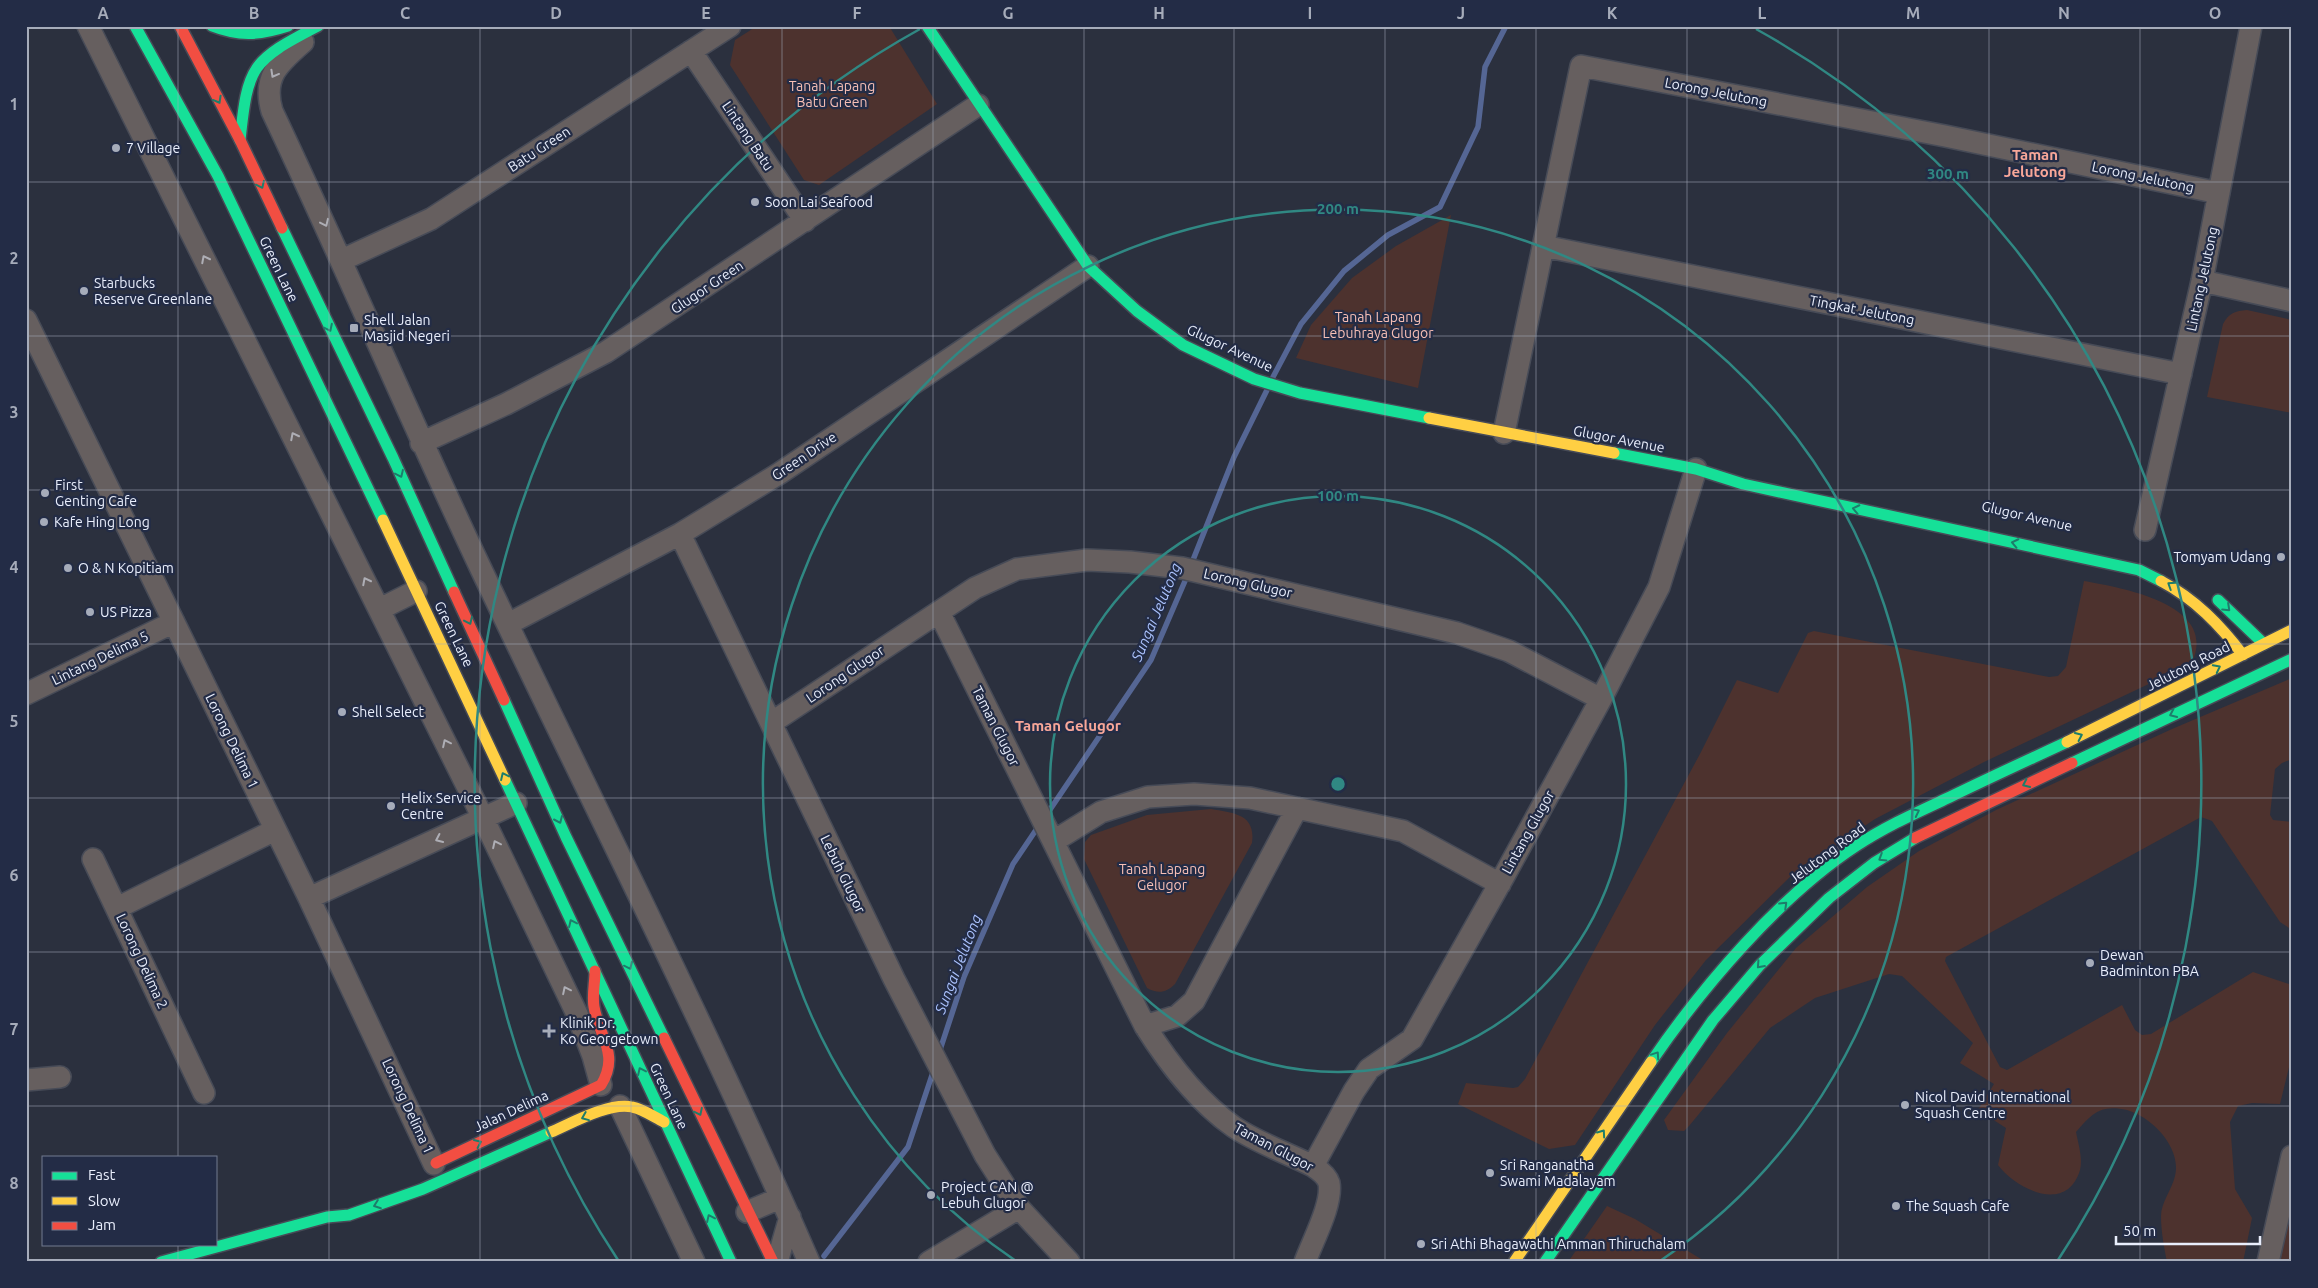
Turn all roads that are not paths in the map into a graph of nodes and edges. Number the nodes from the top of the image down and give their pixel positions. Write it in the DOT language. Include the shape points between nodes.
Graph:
graph roads {
  1 [pos="88,26"];
  2 [pos="136,26"];
  3 [pos="180,26"];
  4 [pos="212,26"];
  5 [pos="288,26"];
  6 [pos="319,26"];
  7 [pos="730,26"];
  8 [pos="927,26"];
  9 [pos="2251,26"];
  10 [pos="177,45"];
  11 [pos="691,51"];
  12 [pos="196,59"];
  13 [pos="978,106"];
  14 [pos="240,140"];
  15 [pos="2219,193"];
  16 [pos="806,221"];
  17 [pos="1543,246"];
  18 [pos="342,260"];
  19 [pos="1088,266"];
  20 [pos="2202,281"];
  21 [pos="2292,301"];
  22 [pos="26,320"];
  23 [pos="2181,374"];
  24 [pos="1504,433"];
  25 [pos="422,443"];
  26 [pos="1696,469"];
  27 [pos="1734,469"];
  28 [pos="1942,512"];
  29 [pos="1938,527"];
  30 [pos="2145,530"];
  31 [pos="680,534"];
  32 [pos="2207,590"];
  33 [pos="416,591"];
  34 [pos="380,609"];
  35 [pos="939,612"];
  36 [pos="174,622"];
  37 [pos="508,624"];
  38 [pos="2292,630"];
  39 [pos="2264,653"];
  40 [pos="2243,655"];
  41 [pos="2292,657"];
  42 [pos="2217,693"];
  43 [pos="26,694"];
  44 [pos="1601,699"];
  45 [pos="771,723"];
  46 [pos="516,803"];
  47 [pos="1297,808"];
  48 [pos="483,818"];
  49 [pos="274,830"];
  50 [pos="1052,836"];
  51 [pos="93,859"];
  52 [pos="1500,884"];
  53 [pos="309,898"];
  54 [pos="116,908"];
  55 [pos="595,971"];
  56 [pos="1146,1026"];
  57 [pos="60,1076"];
  58 [pos="26,1080"];
  59 [pos="601,1085"];
  60 [pos="204,1093"];
  61 [pos="620,1106"];
  62 [pos="664,1122"];
  63 [pos="2292,1156"];
  64 [pos="430,1166"];
  65 [pos="1313,1166"];
  66 [pos="780,1198"];
  67 [pos="345,1203"];
  68 [pos="1019,1208"];
  69 [pos="747,1212"];
  70 [pos="328,1217"];
  71 [pos="790,1217"];
  72 [pos="161,1262"];
  73 [pos="694,1262"];
  74 [pos="730,1262"];
  75 [pos="773,1262"];
  76 [pos="777,1262"];
  77 [pos="809,1262"];
  78 [pos="929,1262"];
  79 [pos="1069,1262"];
  80 [pos="1305,1262"];
  81 [pos="1514,1262"];
  82 [pos="1545,1262"];
  83 [pos="2268,1262"];
  34 -- 1 [label="street, one-way"];
  2 -- 33 [label="main road, Green Lane" via="218,176"];
  3 -- 12 [label="main road, Green Lane"];
  4 -- 5 [label="main road" via="230,34 259,36"];
  6 -- 14 [label="main road" via="273,49 256,65 245,91"];
  6 -- 18 [label="street, one-way" via="277,67 270,81 268,97"];
  7 -- 11 [label="street, Batu Green"];
  8 -- 13 [label="main road, Glugor Avenue"];
  9 -- 15 [label="street, Lintang Jelutong"];
  10 -- 12 [label="main road"];
  11 -- 16 [label="street, Lintang Batu"];
  11 -- 18 [label="street, Batu Green" via="431,219"];
  12 -- 14 [label="main road, Green Lane, one-way"];
  13 -- 16 [label="street, Glugor Green"];
  13 -- 19 [label="main road, Glugor Avenue"];
  14 -- 69 [label="main road, Green Lane, one-way" via="469,621 566,837"];
  15 -- 17 [label="street, Lorong Jelutong" via="1581,66"];
  15 -- 20 [label="street, Lintang Jelutong"];
  16 -- 25 [label="street, Glugor Green" via="606,352"];
  17 -- 23 [label="street, Tingkat Jelutong"];
  17 -- 24 [label="street, Lorong Jelutong"];
  18 -- 25 [label="street"];
  19 -- 24 [label="main road, Glugor Avenue" via="1138,311 1183,345 1254,379 1300,393"];
  19 -- 31 [label="street, Green Drive" via="780,473"];
  20 -- 21 [label="street"];
  20 -- 23 [label="street, Lintang Jelutong"];
  22 -- 36 [label="street, Lorong Delima 1"];
  23 -- 30 [label="street, Lintang Jelutong"];
  24 -- 26 [label="main road, Glugor Avenue"];
  25 -- 37 [label="street"];
  26 -- 27 [label="main road, Glugor Avenue"];
  29 -- 26 [label="main road, Glugor Avenue, one-way" via="1743,484"];
  26 -- 44 [label="street, Lintang Glugor" via="1658,587"];
  28 -- 29 [label="main road"];
  40 -- 29 [label="main road, Glugor Avenue, one-way" via="2205,611 2162,579 2139,570"];
  31 -- 37 [label="street, Green Drive"];
  31 -- 45 [label="street, Lebuh Glugor"];
  32 -- 39 [label="main road, one-way"];
  33 -- 34 [label="street"];
  46 -- 33 [label="main road, Green Lane, one-way"];
  48 -- 34 [label="street, one-way"];
  35 -- 44 [label="street, Lorong Glugor" via="975,588 1017,569 1087,560 1182,568 1484,641"];
  35 -- 45 [label="street, Lorong Glugor"];
  35 -- 50 [label="street, Taman Glugor"];
  36 -- 43 [label="street, Lintang Delima 5"];
  36 -- 49 [label="street, Lorong Delima 1"];
  37 -- 66 [label="street"];
  38 -- 39 [label="main road"];
  39 -- 40 [label="main road"];
  39 -- 41 [label="main road"];
  39 -- 42 [label="main road"];
  81 -- 40 [label="main road, Jelutong Road, one-way" via="1680,1020 1751,938 1815,877 1856,846 1896,822"];
  41 -- 42 [label="main road"];
  42 -- 82 [label="main road, one-way" via="1926,831 1874,863 1829,898 1772,952 1713,1020"];
  44 -- 52 [label="street, Lintang Glugor"];
  45 -- 68 [label="street, Lebuh Glugor" via="929,1048 986,1155"];
  46 -- 48 [label="street"];
  55 -- 46 [label="main road, Green Lane, one-way"];
  47 -- 50 [label="street" via="1250,798 1194,794 1148,797 1100,812"];
  47 -- 52 [label="street" via="1403,831"];
  47 -- 56 [label="street" via="1194,1000 1177,1016"];
  48 -- 53 [label="street, one-way"];
  59 -- 48 [label="street, one-way" via="577,1014"];
  49 -- 53 [label="street, Lorong Delima 1"];
  49 -- 54 [label="street, Lorong Delima 2"];
  50 -- 56 [label="street, Taman Glugor"];
  51 -- 54 [label="street"];
  52 -- 65 [label="street, Lintang Glugor" via="1412,1039 1370,1068"];
  53 -- 64 [label="street, Lorong Delima 1"];
  54 -- 60 [label="street, Lorong Delima 2"];
  55 -- 59 [label="main road" via="594,1006 611,1064 610,1075"];
  62 -- 55 [label="main road, Green Lane, one-way"];
  56 -- 65 [label="street, Taman Glugor" via="1178,1073 1212,1110 1235,1128"];
  57 -- 58 [label="street"];
  64 -- 59 [label="main road, Jalan Delima, one-way"];
  61 -- 62 [label="main road" via="633,1107"];
  61 -- 70 [label="main road, one-way" via="589,1115 423,1189 349,1215"];
  61 -- 73 [label="street"];
  74 -- 62 [label="main road, Green Lane, one-way"];
  63 -- 83 [label="street"];
  65 -- 80 [label="street, Taman Glugor" via="1329,1182 1328,1197"];
  66 -- 69 [label="street"];
  66 -- 71 [label="street"];
  67 -- 70 [label="main road"];
  68 -- 78 [label="street"];
  68 -- 79 [label="street, Lebuh Glugor"];
  69 -- 75 [label="main road, Green Lane"];
  70 -- 72 [label="main road"];
  71 -- 76 [label="street"];
  71 -- 77 [label="street"];
}
